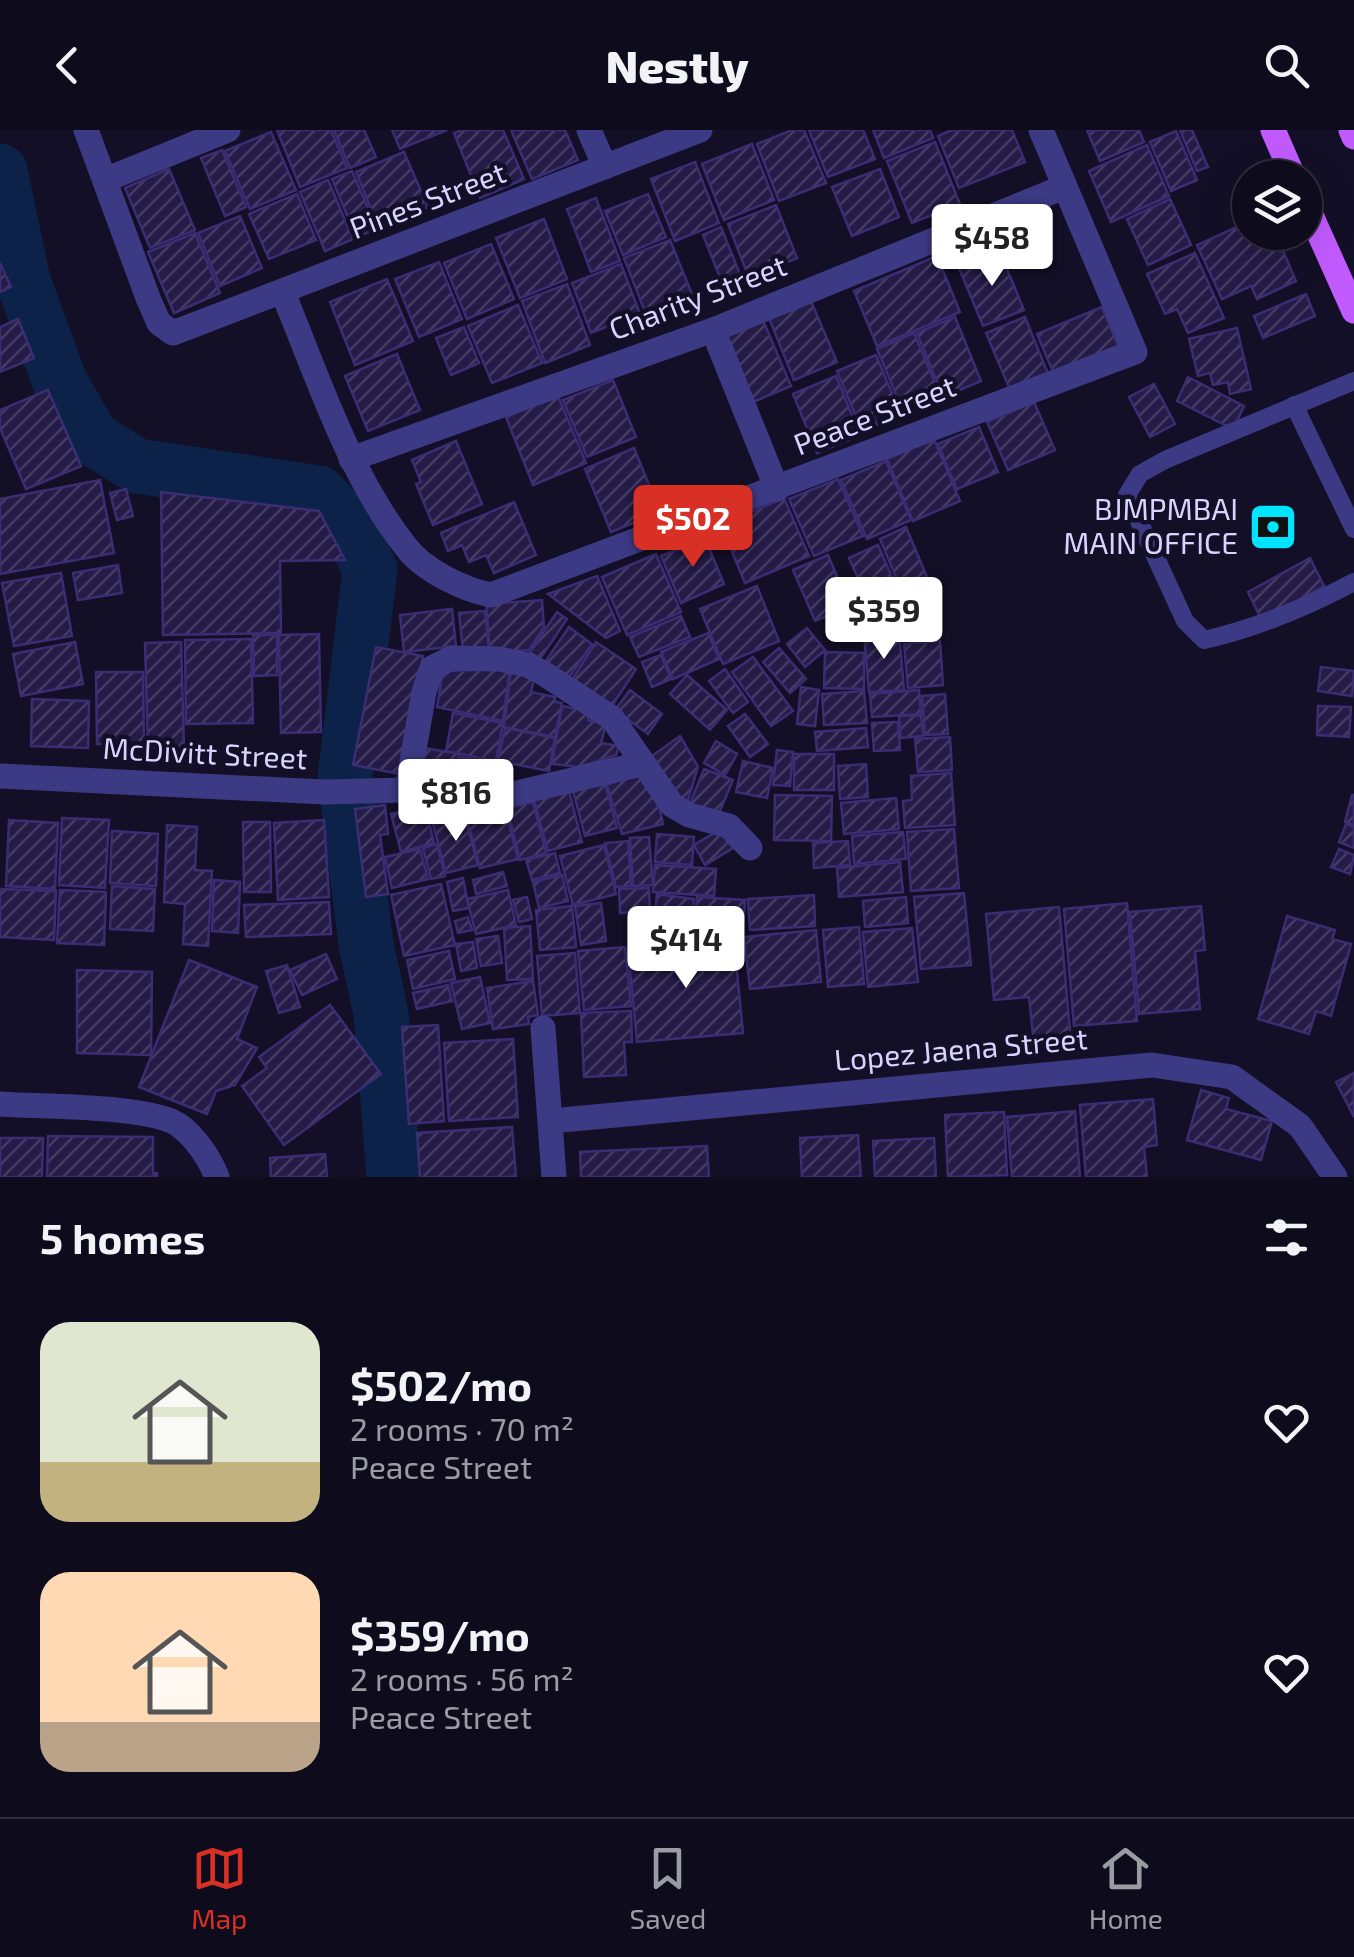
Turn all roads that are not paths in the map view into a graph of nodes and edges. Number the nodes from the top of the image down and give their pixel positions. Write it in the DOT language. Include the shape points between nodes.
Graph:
graph roads {
  1 [pos="86,130"];
  2 [pos="228,130"];
  3 [pos="589,130"];
  4 [pos="700,130"];
  5 [pos="1041,130"];
  6 [pos="1273,130"];
  7 [pos="1286,160"];
  8 [pos="604,168"];
  9 [pos="105,180"];
  10 [pos="1064,187"];
  11 [pos="1322,240"];
  12 [pos="283,293"];
  13 [pos="1354,311"];
  14 [pos="713,330"];
  15 [pos="1354,381"];
  16 [pos="1294,405"];
  17 [pos="351,459"];
  18 [pos="776,489"];
  19 [pos="1354,529"];
  20 [pos="1354,582"];
  21 [pos="641,764"];
  22 [pos="0,776"];
  23 [pos="407,790"];
  24 [pos="750,848"];
  25 [pos="543,1028"];
  26 [pos="0,1104"];
  27 [pos="551,1122"];
  28 [pos="217,1177"];
  29 [pos="554,1177"];
  30 [pos="1335,1177"];
  1 -- 9 [label="street"];
  2 -- 9 [label="street"];
  3 -- 8 [label="street"];
  4 -- 8 [label="street, Pines Street"];
  5 -- 10 [label="street"];
  6 -- 7 [label="main road"];
  8 -- 12 [label="street, Pines Street"];
  9 -- 12 [label="street, Pines Street" via="159,323 173,334"];
  10 -- 14 [label="street, Charity Street"];
  10 -- 18 [label="street, Peace Street" via="1135,352"];
  11 -- 13 [label="main road"];
  12 -- 17 [label="street, Peace Street"];
  14 -- 17 [label="street, Charity Street"];
  14 -- 18 [label="street"];
  15 -- 16 [label="lane"];
  16 -- 19 [label="lane"];
  16 -- 20 [label="lane" via="1165,460 1140,474 1127,495 1185,621 1204,640 1251,629"];
  17 -- 18 [label="street, Peace Street" via="406,548 477,592 492,594"];
  21 -- 23 [label="street, McDivitt Street" via="461,806 436,805"];
  21 -- 23 [label="street" via="612,718 543,673 512,660 452,658 428,677"];
  21 -- 24 [label="street" via="672,804 729,826"];
  22 -- 23 [label="street, McDivitt Street"];
  25 -- 27 [label="street"];
  26 -- 28 [label="street" via="148,1114 179,1124"];
  27 -- 29 [label="street"];
  27 -- 30 [label="street, Lopez Jaena Street" via="1152,1065 1232,1077 1300,1126"];
}
